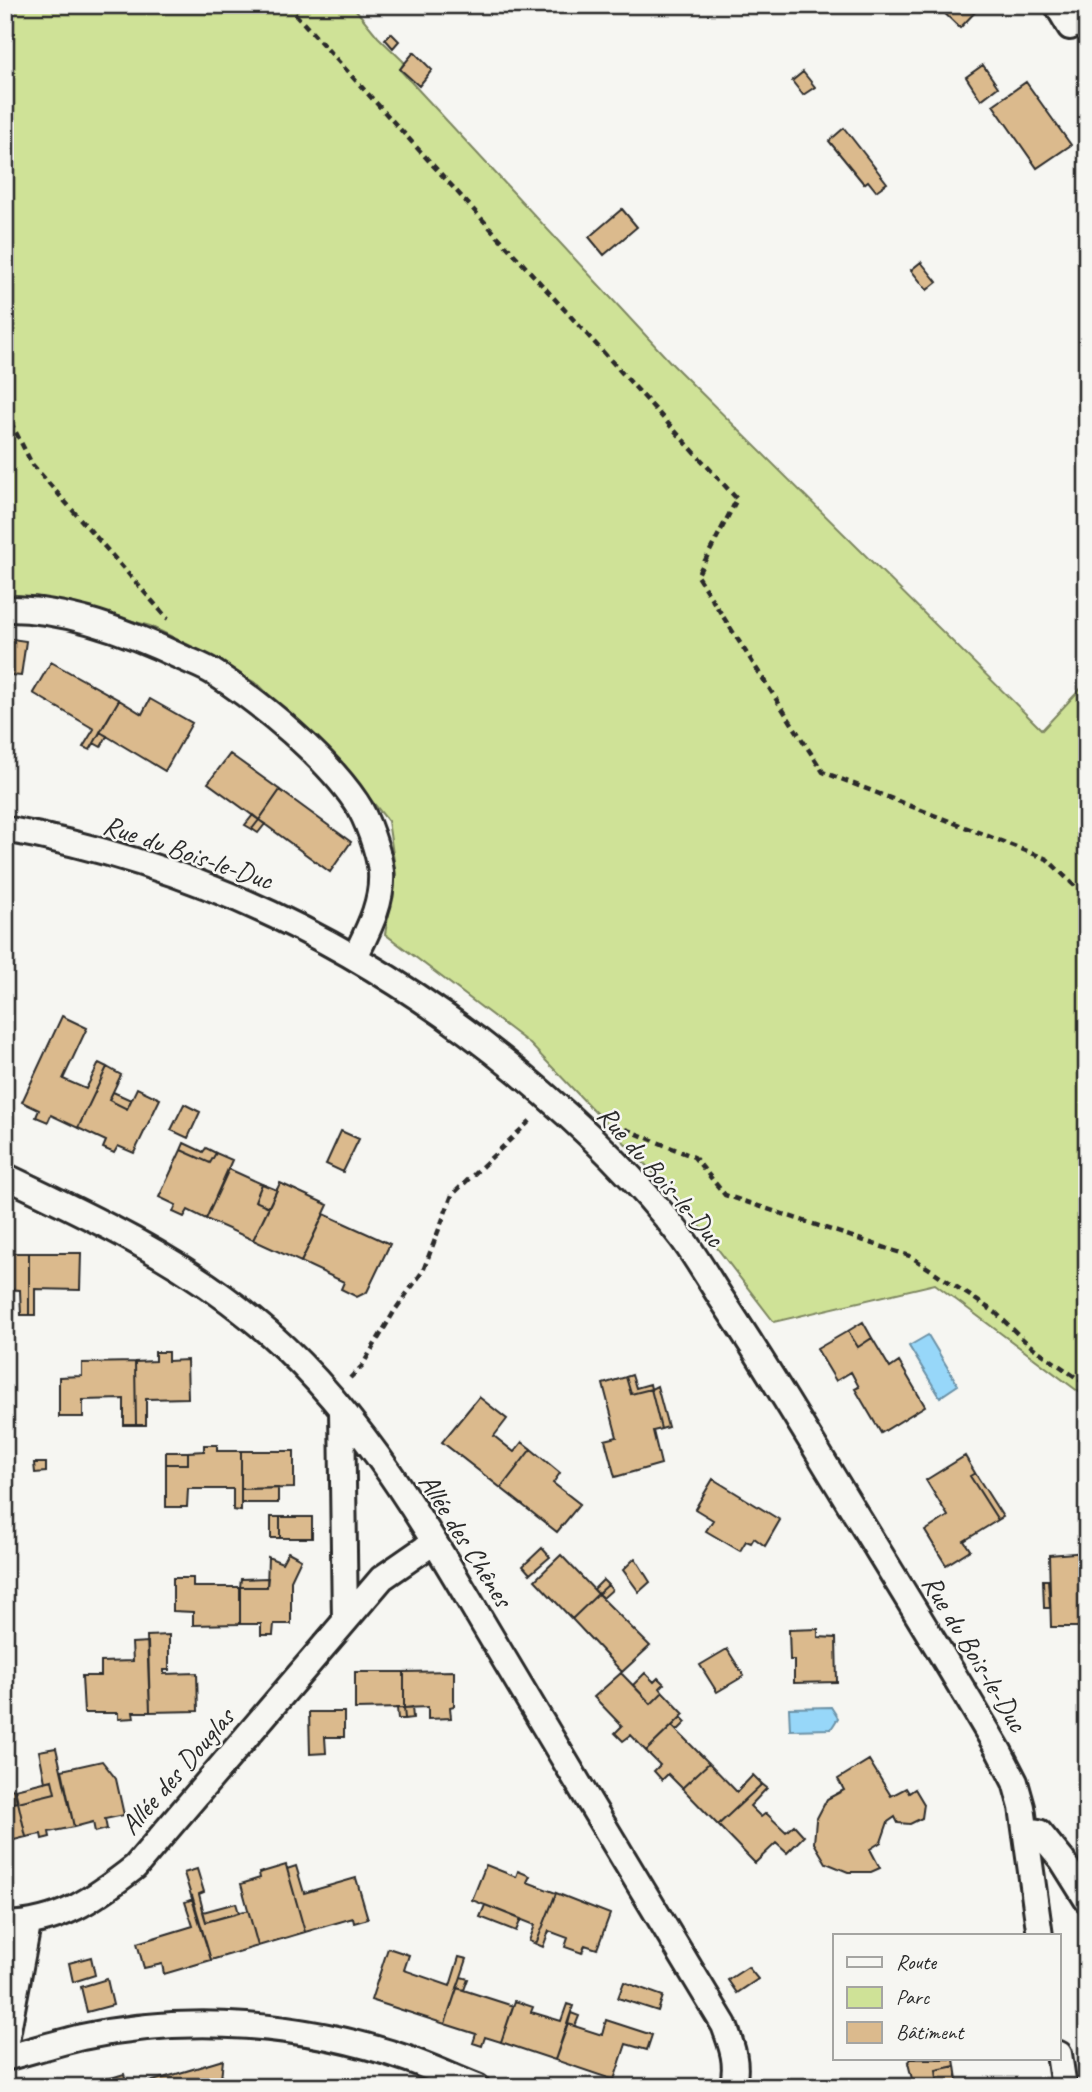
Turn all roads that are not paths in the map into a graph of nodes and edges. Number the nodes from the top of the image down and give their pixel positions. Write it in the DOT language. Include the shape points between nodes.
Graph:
graph roads {
  1 [pos="1057,5"];
  2 [pos="1070,27"];
  3 [pos="5,609"];
  4 [pos="5,828"];
  5 [pos="355,957"];
  6 [pos="5,1176"];
  7 [pos="337,1404"];
  8 [pos="433,1542"];
  9 [pos="345,1621"];
  10 [pos="1026,1830"];
  11 [pos="1087,1900"];
  12 [pos="16,1925"];
  13 [pos="1040,1934"];
  14 [pos="5,2046"];
  15 [pos="5,2058"];
  16 [pos="1060,2060"];
  17 [pos="734,2076"];
  18 [pos="477,2087"];
  19 [pos="1064,2087"];
  1 -- 2 [label="street"];
  3 -- 5 [label="street" via="81,620 148,641 215,673 296,735 357,803 381,871 375,915"];
  4 -- 5 [label="street, Rue du Bois-le-Duc" via="153,866 238,897"];
  5 -- 10 [label="street, Rue du Bois-le-Duc" via="448,1016 552,1101 599,1143 675,1230 757,1353 999,1751 1014,1782"];
  6 -- 7 [label="street, Allée des Chênes" via="109,1225 208,1284 288,1351"];
  7 -- 8 [label="street, Allée des Chênes"];
  7 -- 9 [label="street"];
  8 -- 9 [label="street, Allée des Douglas" via="382,1578"];
  8 -- 17 [label="street, Allée des Chênes" via="724,2025 732,2044"];
  9 -- 12 [label="street, Allée des Douglas" via="135,1867 69,1912"];
  10 -- 11 [label="street" via="1039,1832"];
  10 -- 13 [label="street, Rue du Bois-le-Duc"];
  12 -- 14 [label="street, Allée des Douglas"];
  15 -- 18 [label="street" via="84,2037 153,2027 244,2026 364,2046"];
  16 -- 19 [label="street"];
}
